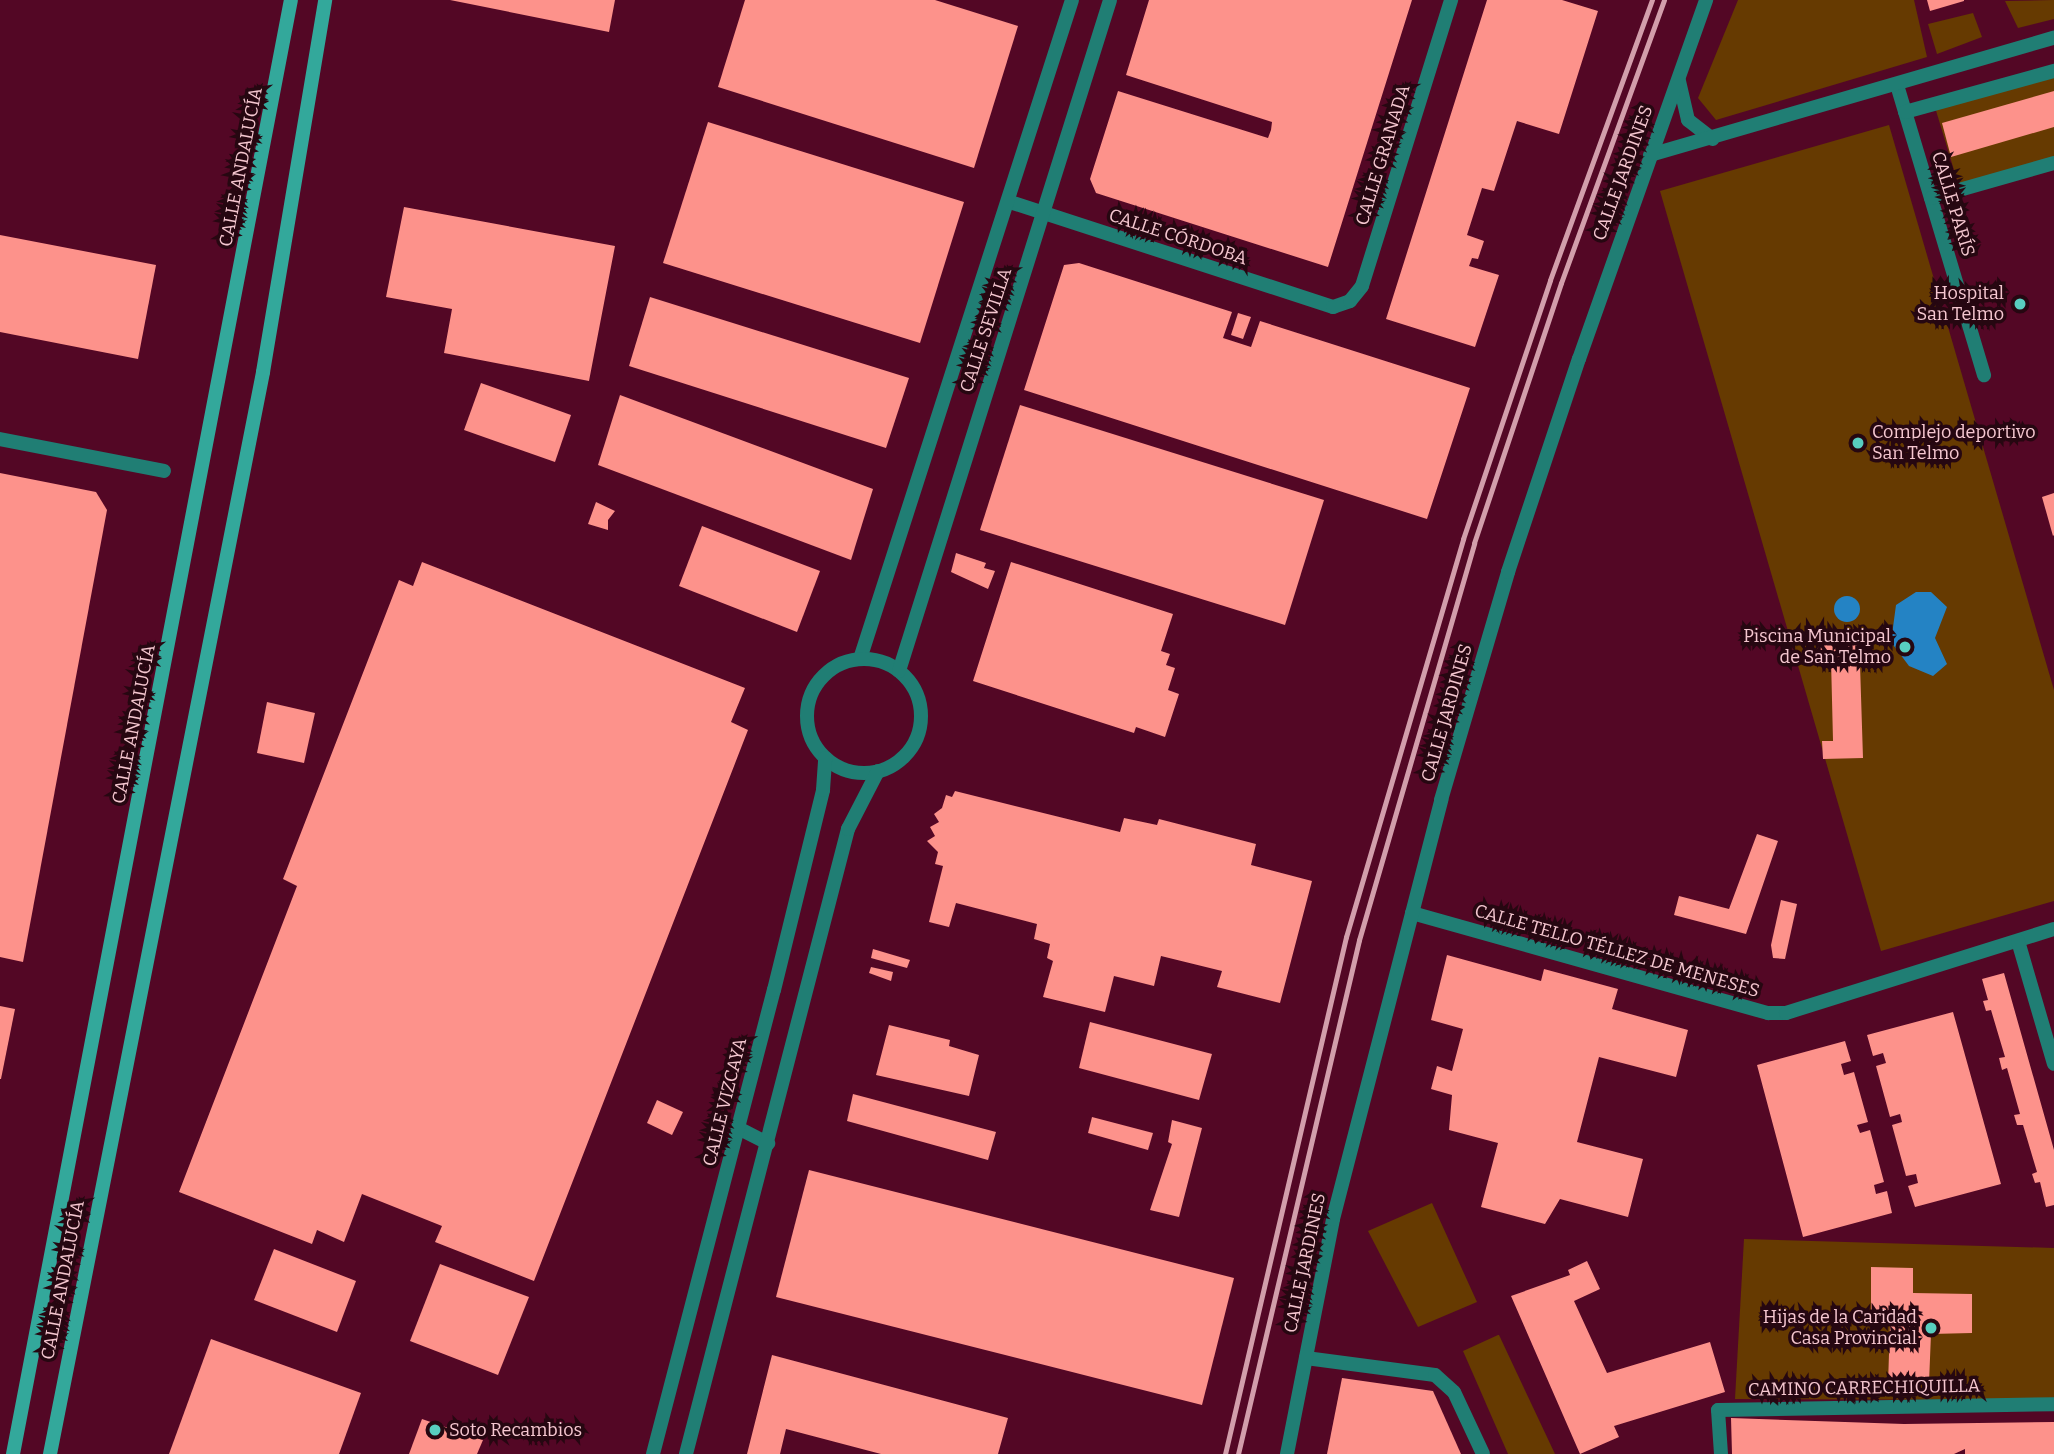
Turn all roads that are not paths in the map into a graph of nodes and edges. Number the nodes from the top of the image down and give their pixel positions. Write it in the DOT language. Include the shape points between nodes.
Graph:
graph roads {
  1 [pos="291,0"];
  2 [pos="325,0"];
  3 [pos="1072,0"];
  4 [pos="1110,0"];
  5 [pos="1451,0"];
  6 [pos="1706,0"];
  7 [pos="2054,38"];
  8 [pos="2054,71"];
  9 [pos="1678,75"];
  10 [pos="1897,85"];
  11 [pos="1905,112"];
  12 [pos="1712,139"];
  13 [pos="1650,156"];
  14 [pos="2054,163"];
  15 [pos="1931,198"];
  16 [pos="1010,202"];
  17 [pos="1043,214"];
  18 [pos="1334,307"];
  19 [pos="1984,375"];
  20 [pos="0,439"];
  21 [pos="164,471"];
  22 [pos="860,659"];
  23 [pos="900,671"];
  24 [pos="825,758"];
  25 [pos="878,771"];
  26 [pos="1412,913"];
  27 [pos="2054,929"];
  28 [pos="2018,941"];
  29 [pos="2054,1064"];
  30 [pos="738,1128"];
  31 [pos="768,1143"];
  32 [pos="1306,1358"];
  33 [pos="2054,1404"];
  34 [pos="13,1454"];
  35 [pos="50,1454"];
  36 [pos="653,1454"];
  37 [pos="686,1454"];
  38 [pos="1287,1454"];
  39 [pos="1483,1454"];
  40 [pos="1721,1454"];
  1 -- 34 [label="main road, CALLE ANDALUCÍA"];
  2 -- 35 [label="main road, CALLE ANDALUCÍA" via="263,372"];
  3 -- 16 [label="street, CALLE SEVILLA"];
  4 -- 17 [label="street, CALLE SEVILLA"];
  5 -- 18 [label="street, CALLE GRANADA" via="1362,286 1350,301"];
  6 -- 9 [label="street, CALLE JARDINES"];
  7 -- 10 [label="street"];
  8 -- 11 [label="street"];
  9 -- 12 [label="street" via="1688,120"];
  9 -- 13 [label="street, CALLE JARDINES"];
  10 -- 11 [label="street, CALLE PARÍS"];
  10 -- 12 [label="street"];
  11 -- 15 [label="street, CALLE PARÍS"];
  12 -- 13 [label="street"];
  13 -- 26 [label="street, CALLE JARDINES" via="1508,572"];
  14 -- 15 [label="street"];
  15 -- 19 [label="street, CALLE PARÍS"];
  16 -- 17 [label="street, CALLE CÓRDOBA"];
  16 -- 22 [label="street, CALLE SEVILLA"];
  17 -- 18 [label="street, CALLE CÓRDOBA"];
  17 -- 23 [label="street, CALLE SEVILLA"];
  20 -- 21 [label="street"];
  22 -- 23 [label="street"];
  22 -- 24 [label="street" via="835,667 812,693 808,728"];
  23 -- 25 [label="street" via="917,694 919,731 903,757"];
  24 -- 25 [label="street" via="848,770"];
  24 -- 30 [label="street, CALLE VIZCAYA" via="823,790"];
  25 -- 31 [label="street" via="848,829"];
  26 -- 28 [label="street, CALLE TELLO TÉLLEZ DE MENESES" via="1768,1013 1786,1013"];
  26 -- 32 [label="street, CALLE JARDINES" via="1333,1219"];
  27 -- 28 [label="street, CALLE TELLO TÉLLEZ DE MENESES"];
  28 -- 29 [label="street"];
  30 -- 31 [label="street"];
  30 -- 36 [label="street, CALLE VIZCAYA"];
  31 -- 37 [label="street"];
  32 -- 38 [label="street, CALLE JARDINES"];
  32 -- 39 [label="street" via="1435,1375 1454,1392"];
  33 -- 40 [label="street, CAMINO CARRECHIQUILLA" via="1718,1410"];
}
